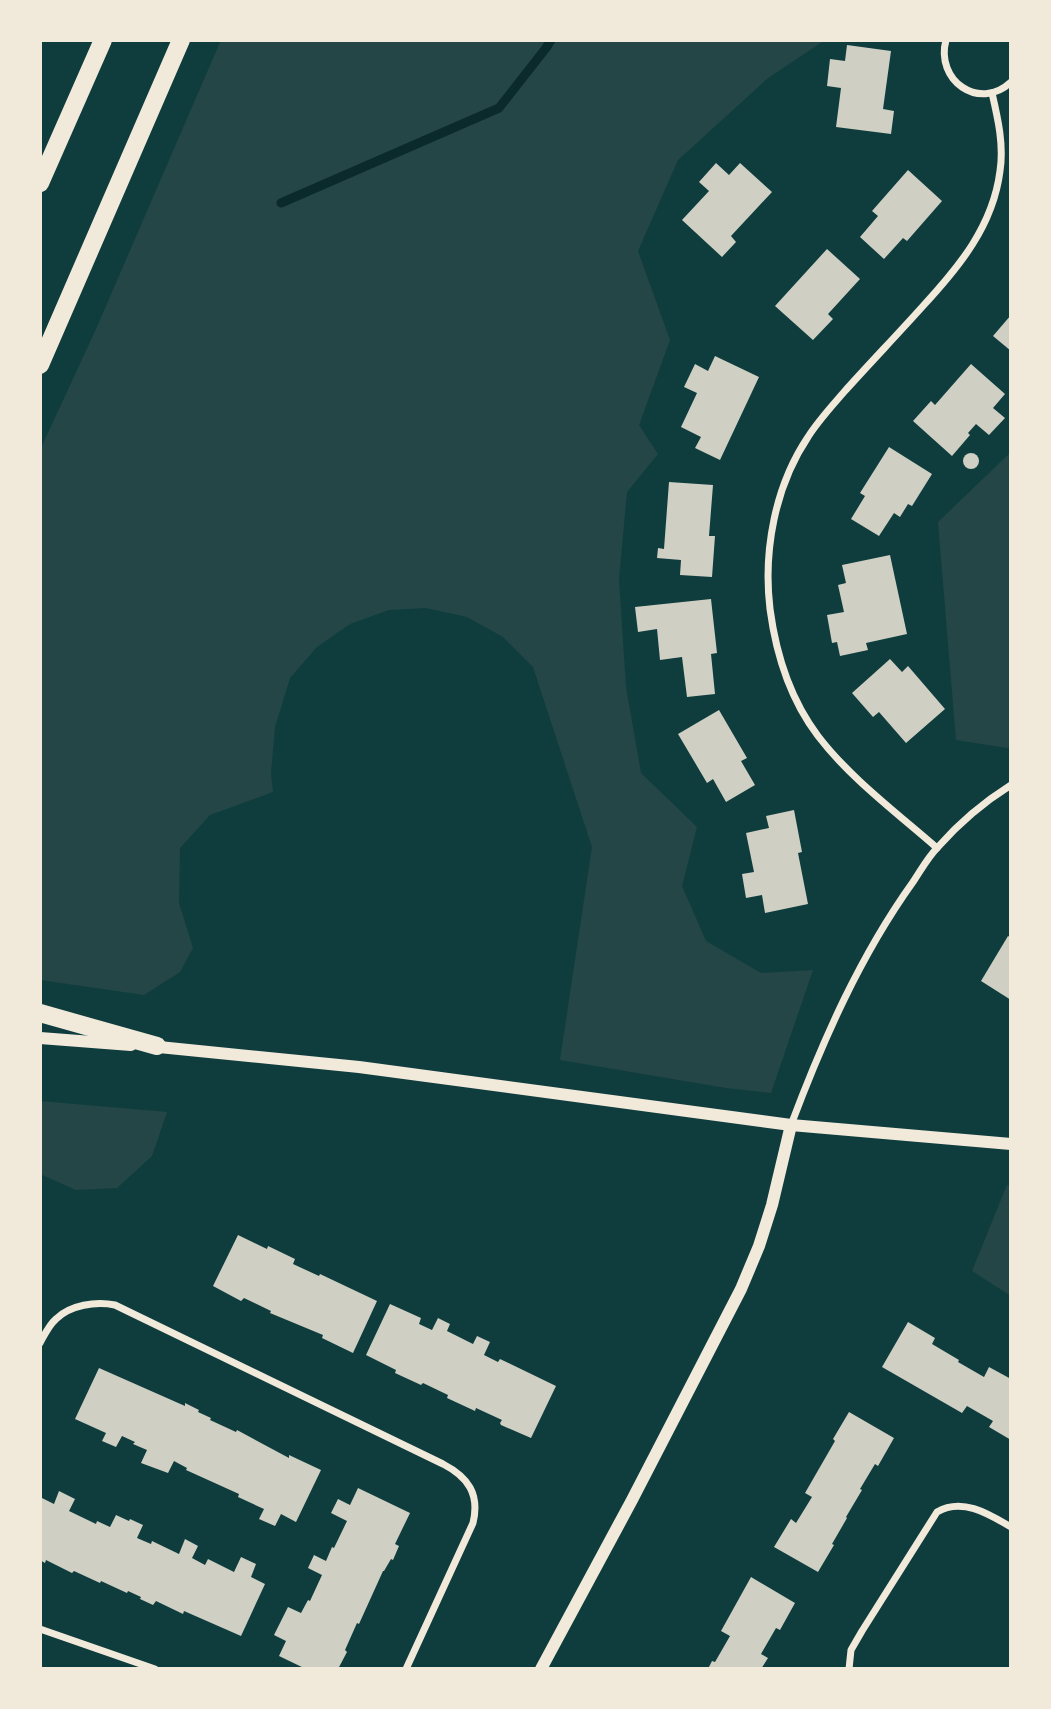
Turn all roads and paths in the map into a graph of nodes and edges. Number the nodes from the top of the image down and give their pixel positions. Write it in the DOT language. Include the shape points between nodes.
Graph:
graph roads {
  1 [pos="103,40"];
  2 [pos="181,40"];
  3 [pos="946,40"];
  4 [pos="1011,82"];
  5 [pos="992,93"];
  6 [pos="40,183"];
  7 [pos="40,365"];
  8 [pos="1011,785"];
  9 [pos="937,848"];
  10 [pos="40,1013"];
  11 [pos="40,1038"];
  12 [pos="157,1046"];
  13 [pos="791,1125"];
  14 [pos="1011,1144"];
  15 [pos="40,1343"];
  16 [pos="1011,1527"];
  17 [pos="40,1629"];
  18 [pos="155,1669"];
  19 [pos="406,1669"];
  20 [pos="541,1669"];
  21 [pos="849,1669"];
  1 -- 6 [label="main road"];
  2 -- 7 [label="main road"];
  3 -- 5 [label="street" via="944,62 949,74 967,90"];
  4 -- 5 [label="street"];
  5 -- 9 [label="street" via="1001,148 987,219 950,277 808,436 778,505 768,565 774,636 806,719 851,772"];
  8 -- 9 [label="street" via="983,803"];
  9 -- 13 [label="street" via="868,954"];
  10 -- 12 [label="main road"];
  11 -- 12 [label="street"];
  12 -- 13 [label="street" via="372,1069"];
  13 -- 14 [label="street"];
  13 -- 20 [label="street" via="772,1205 741,1289"];
  15 -- 19 [label="street" via="52,1322 67,1311 95,1303 115,1305 462,1476 476,1507 472,1528"];
  16 -- 21 [label="street" via="974,1508 950,1507 937,1513 862,1631"];
  17 -- 18 [label="street"];
}
